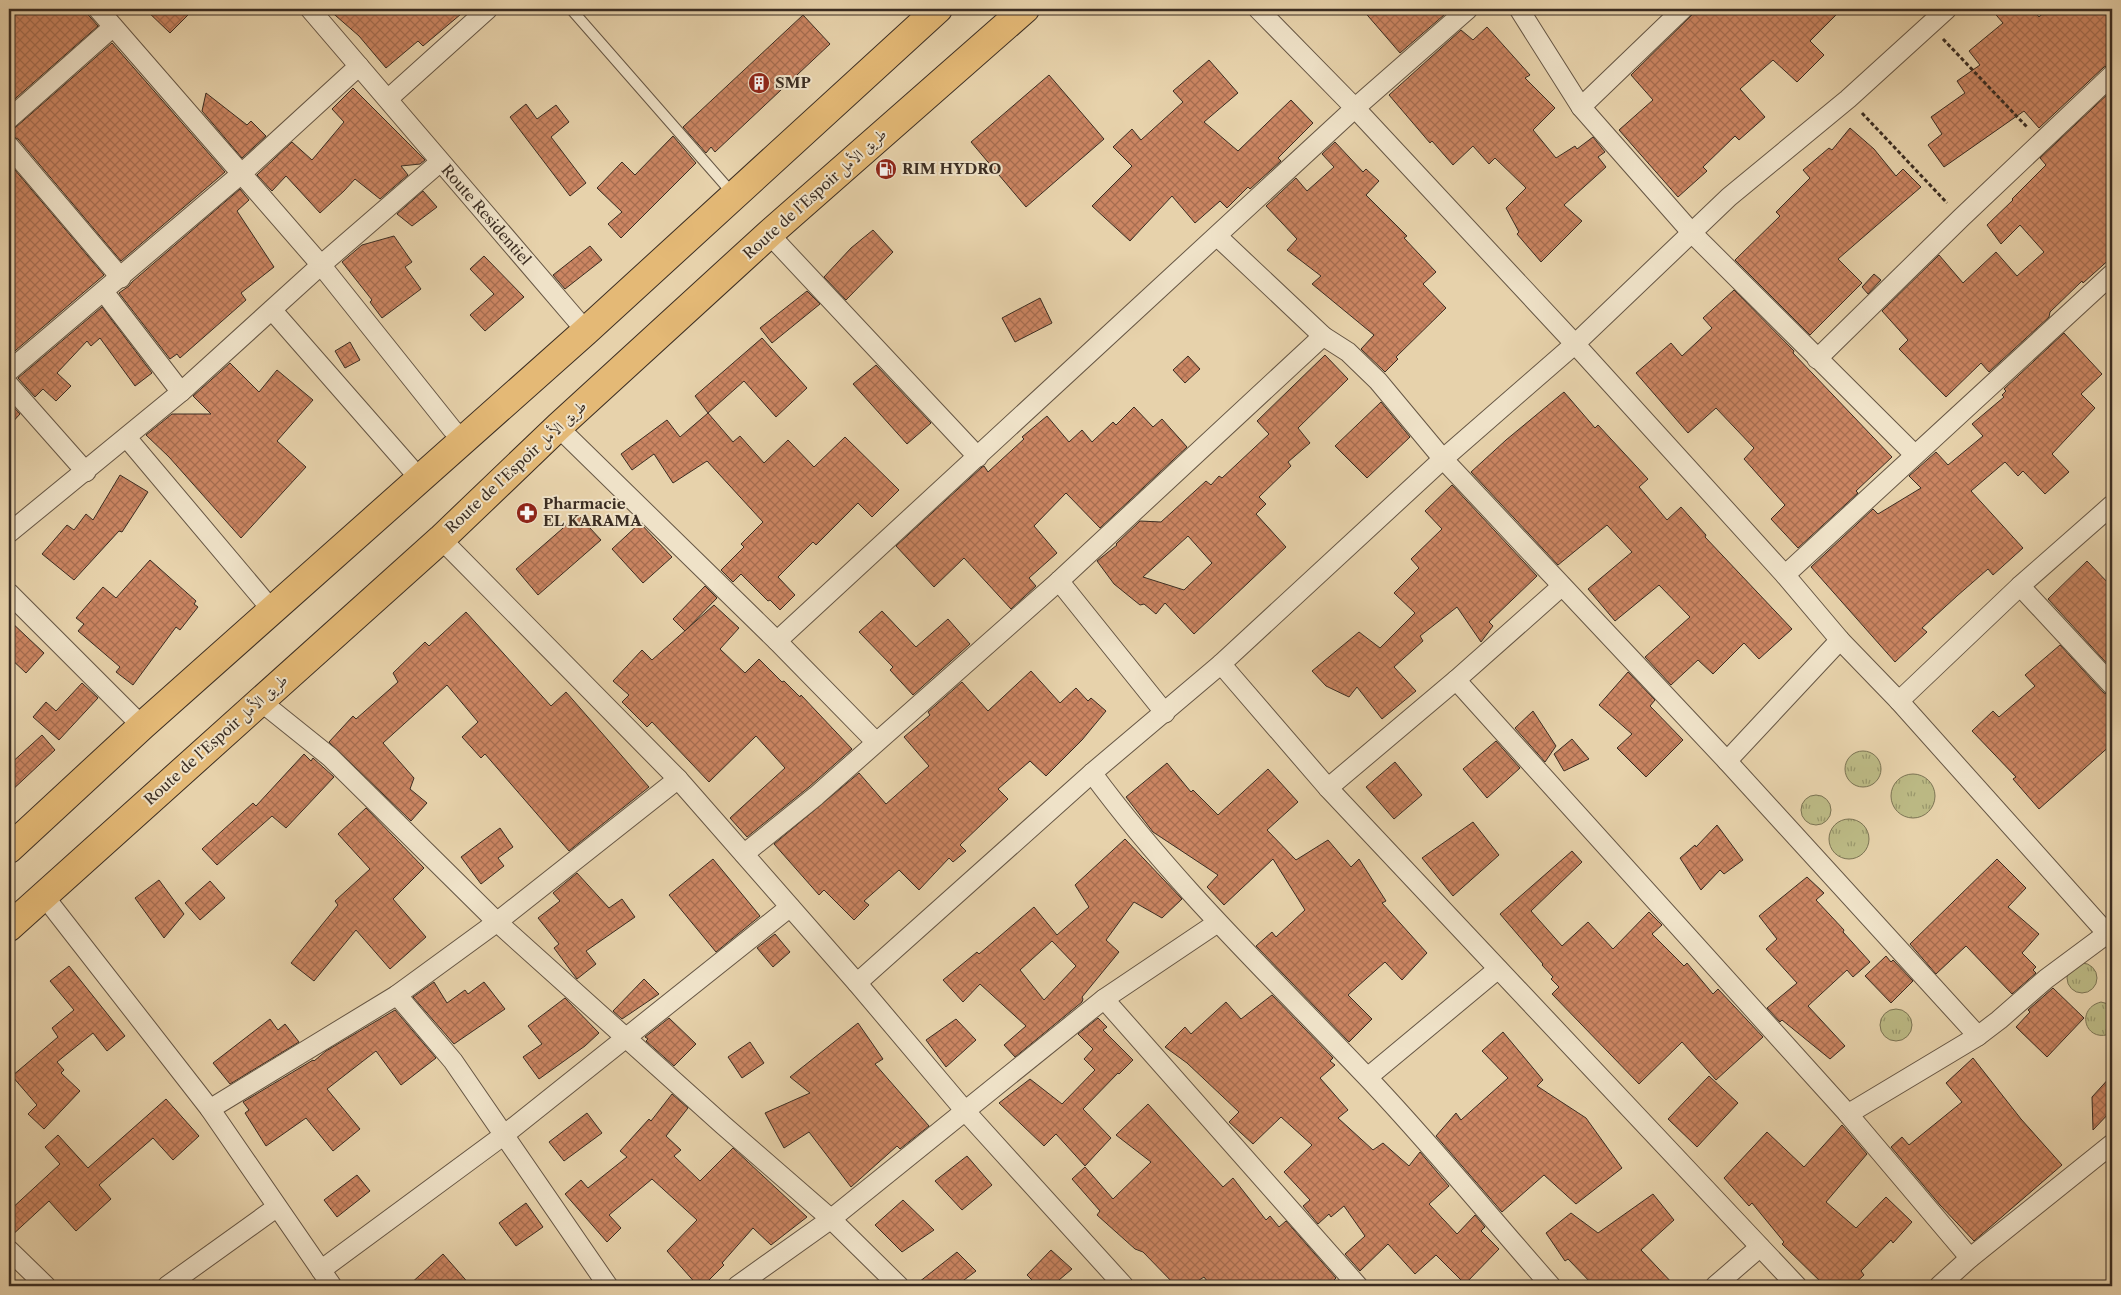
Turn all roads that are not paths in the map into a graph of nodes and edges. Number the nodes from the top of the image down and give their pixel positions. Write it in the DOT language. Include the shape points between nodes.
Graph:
graph roads {
  1 [pos="310,9"];
  2 [pos="488,9"];
  3 [pos="571,9"];
  4 [pos="938,9"];
  5 [pos="1025,9"];
  6 [pos="1258,9"];
  7 [pos="1468,9"];
  8 [pos="1519,9"];
  9 [pos="1683,9"];
  10 [pos="1947,9"];
  11 [pos="109,16"];
  12 [pos="359,66"];
  13 [pos="2112,75"];
  14 [pos="388,98"];
  15 [pos="1581,107"];
  16 [pos="1355,108"];
  17 [pos="9,119"];
  18 [pos="9,146"];
  19 [pos="440,162"];
  20 [pos="241,174"];
  21 [pos="734,194"];
  22 [pos="1692,233"];
  23 [pos="768,234"];
  24 [pos="1218,237"];
  25 [pos="321,266"];
  26 [pos="2112,274"];
  27 [pos="121,278"];
  28 [pos="104,292"];
  29 [pos="272,310"];
  30 [pos="586,331"];
  31 [pos="1323,336"];
  32 [pos="1575,344"];
  33 [pos="1817,359"];
  34 [pos="9,371"];
  35 [pos="9,385"];
  36 [pos="181,392"];
  37 [pos="558,427"];
  38 [pos="127,438"];
  39 [pos="464,440"];
  40 [pos="1915,455"];
  41 [pos="978,457"];
  42 [pos="1443,459"];
  43 [pos="86,472"];
  44 [pos="420,479"];
  45 [pos="2112,505"];
  46 [pos="9,533"];
  47 [pos="441,539"];
  48 [pos="1785,575"];
  49 [pos="1059,581"];
  50 [pos="1562,586"];
  51 [pos="2020,586"];
  52 [pos="9,593"];
  53 [pos="272,610"];
  54 [pos="1840,640"];
  55 [pos="777,641"];
  56 [pos="1221,664"];
  57 [pos="1456,680"];
  58 [pos="2112,685"];
  59 [pos="259,700"];
  60 [pos="1899,701"];
  61 [pos="1165,714"];
  62 [pos="142,726"];
  63 [pos="876,742"];
  64 [pos="1727,761"];
  65 [pos="1092,774"];
  66 [pos="678,779"];
  67 [pos="1328,788"];
  68 [pos="9,849"];
  69 [pos="744,854"];
  70 [pos="44,896"];
  71 [pos="790,907"];
  72 [pos="497,922"];
  73 [pos="1217,923"];
  74 [pos="9,927"];
  75 [pos="2111,934"];
  76 [pos="1498,969"];
  77 [pos="857,983"];
  78 [pos="397,995"];
  79 [pos="1104,999"];
  80 [pos="1978,1036"];
  81 [pos="625,1037"];
  82 [pos="1368,1077"];
  83 [pos="210,1109"];
  84 [pos="966,1112"];
  85 [pos="1848,1114"];
  86 [pos="504,1135"];
  87 [pos="2110,1151"];
  88 [pos="277,1207"];
  89 [pos="831,1220"];
  90 [pos="1760,1247"];
  91 [pos="9,1250"];
  92 [pos="1970,1258"];
  93 [pos="321,1270"];
  94 [pos="46,1286"];
  95 [pos="167,1286"];
  96 [pos="332,1286"];
  97 [pos="608,1286"];
  98 [pos="737,1286"];
  99 [pos="900,1286"];
  100 [pos="1124,1286"];
  101 [pos="1358,1286"];
  102 [pos="1552,1286"];
  103 [pos="1715,1286"];
  104 [pos="1797,1286"];
  105 [pos="1939,1286"];
  1 -- 12 [label="street, Route Residentiel"];
  2 -- 14 [label="street"];
  3 -- 21 [label="lane"];
  4 -- 21 [label="highway"];
  5 -- 23 [label="highway, Route de l’Espoir طريق الأمل"];
  6 -- 16 [label="street"];
  7 -- 16 [label="street"];
  8 -- 15 [label="street"];
  9 -- 15 [label="street"];
  10 -- 22 [label="street" via="1848,99 1729,197"];
  11 -- 17 [label="street"];
  11 -- 20 [label="street"];
  12 -- 14 [label="street, Route Residentiel"];
  12 -- 20 [label="street"];
  13 -- 33 [label="street"];
  14 -- 19 [label="street, Route Residentiel"];
  15 -- 22 [label="street"];
  16 -- 24 [label="street"];
  16 -- 32 [label="street"];
  18 -- 27 [label="street"];
  19 -- 25 [label="street"];
  19 -- 30 [label="street, Route Residentiel"];
  20 -- 25 [label="street"];
  20 -- 27 [label="street"];
  21 -- 30 [label="highway"];
  22 -- 32 [label="street"];
  22 -- 33 [label="street"];
  23 -- 37 [label="highway, Route de l’Espoir طريق الأمل"];
  23 -- 41 [label="street"];
  24 -- 31 [label="street"];
  24 -- 41 [label="street"];
  25 -- 29 [label="street"];
  25 -- 39 [label="street"];
  26 -- 40 [label="street"];
  27 -- 28 [label="street"];
  28 -- 34 [label="street"];
  28 -- 36 [label="street"];
  29 -- 36 [label="street"];
  29 -- 44 [label="street"];
  30 -- 39 [label="highway"];
  31 -- 42 [label="street" via="1348,352 1378,381"];
  31 -- 49 [label="street"];
  32 -- 42 [label="street"];
  32 -- 48 [label="street"];
  33 -- 40 [label="street"];
  35 -- 43 [label="street"];
  36 -- 38 [label="street"];
  37 -- 47 [label="highway, Route de l’Espoir طريق الأمل"];
  37 -- 55 [label="street"];
  38 -- 43 [label="street"];
  38 -- 53 [label="street"];
  39 -- 44 [label="highway"];
  40 -- 48 [label="street"];
  41 -- 55 [label="street"];
  42 -- 50 [label="street"];
  42 -- 56 [label="street"];
  43 -- 46 [label="street"];
  44 -- 53 [label="highway"];
  45 -- 51 [label="street"];
  47 -- 59 [label="highway, Route de l’Espoir طريق الأمل"];
  47 -- 66 [label="street"];
  48 -- 54 [label="street"];
  49 -- 61 [label="street"];
  49 -- 63 [label="street"];
  50 -- 57 [label="street"];
  50 -- 64 [label="street"];
  51 -- 58 [label="street"];
  51 -- 60 [label="street"];
  52 -- 62 [label="street"];
  53 -- 62 [label="highway"];
  54 -- 60 [label="street"];
  54 -- 64 [label="street"];
  55 -- 63 [label="street"];
  56 -- 61 [label="street"];
  56 -- 67 [label="street"];
  57 -- 67 [label="street"];
  57 -- 85 [label="street"];
  59 -- 70 [label="highway, Route de l’Espoir طريق الأمل"];
  59 -- 72 [label="street" via="330,757"];
  60 -- 75 [label="street"];
  61 -- 65 [label="street"];
  62 -- 68 [label="highway"];
  63 -- 69 [label="street"];
  64 -- 80 [label="street"];
  65 -- 73 [label="street"];
  65 -- 77 [label="street"];
  66 -- 69 [label="street"];
  66 -- 72 [label="street"];
  67 -- 76 [label="street"];
  69 -- 71 [label="street"];
  70 -- 74 [label="highway, Route de l’Espoir طريق الأمل"];
  70 -- 83 [label="street"];
  71 -- 77 [label="street"];
  71 -- 81 [label="street"];
  72 -- 78 [label="street"];
  72 -- 81 [label="street"];
  73 -- 79 [label="street"];
  73 -- 82 [label="street"];
  75 -- 80 [label="street" via="2046,978"];
  76 -- 82 [label="street"];
  76 -- 90 [label="street"];
  77 -- 84 [label="street"];
  78 -- 83 [label="street"];
  78 -- 86 [label="street" via="452,1061"];
  79 -- 84 [label="street"];
  79 -- 101 [label="street"];
  80 -- 85 [label="street"];
  81 -- 86 [label="street"];
  81 -- 89 [label="street"];
  82 -- 102 [label="street"];
  83 -- 88 [label="street"];
  84 -- 89 [label="street"];
  84 -- 100 [label="street"];
  85 -- 92 [label="street"];
  86 -- 93 [label="street"];
  86 -- 97 [label="street"];
  87 -- 92 [label="street"];
  88 -- 93 [label="street"];
  88 -- 95 [label="street"];
  89 -- 98 [label="street"];
  89 -- 99 [label="street"];
  90 -- 103 [label="street"];
  90 -- 104 [label="street"];
  91 -- 94 [label="street"];
  92 -- 105 [label="street"];
  93 -- 96 [label="street"];
}
